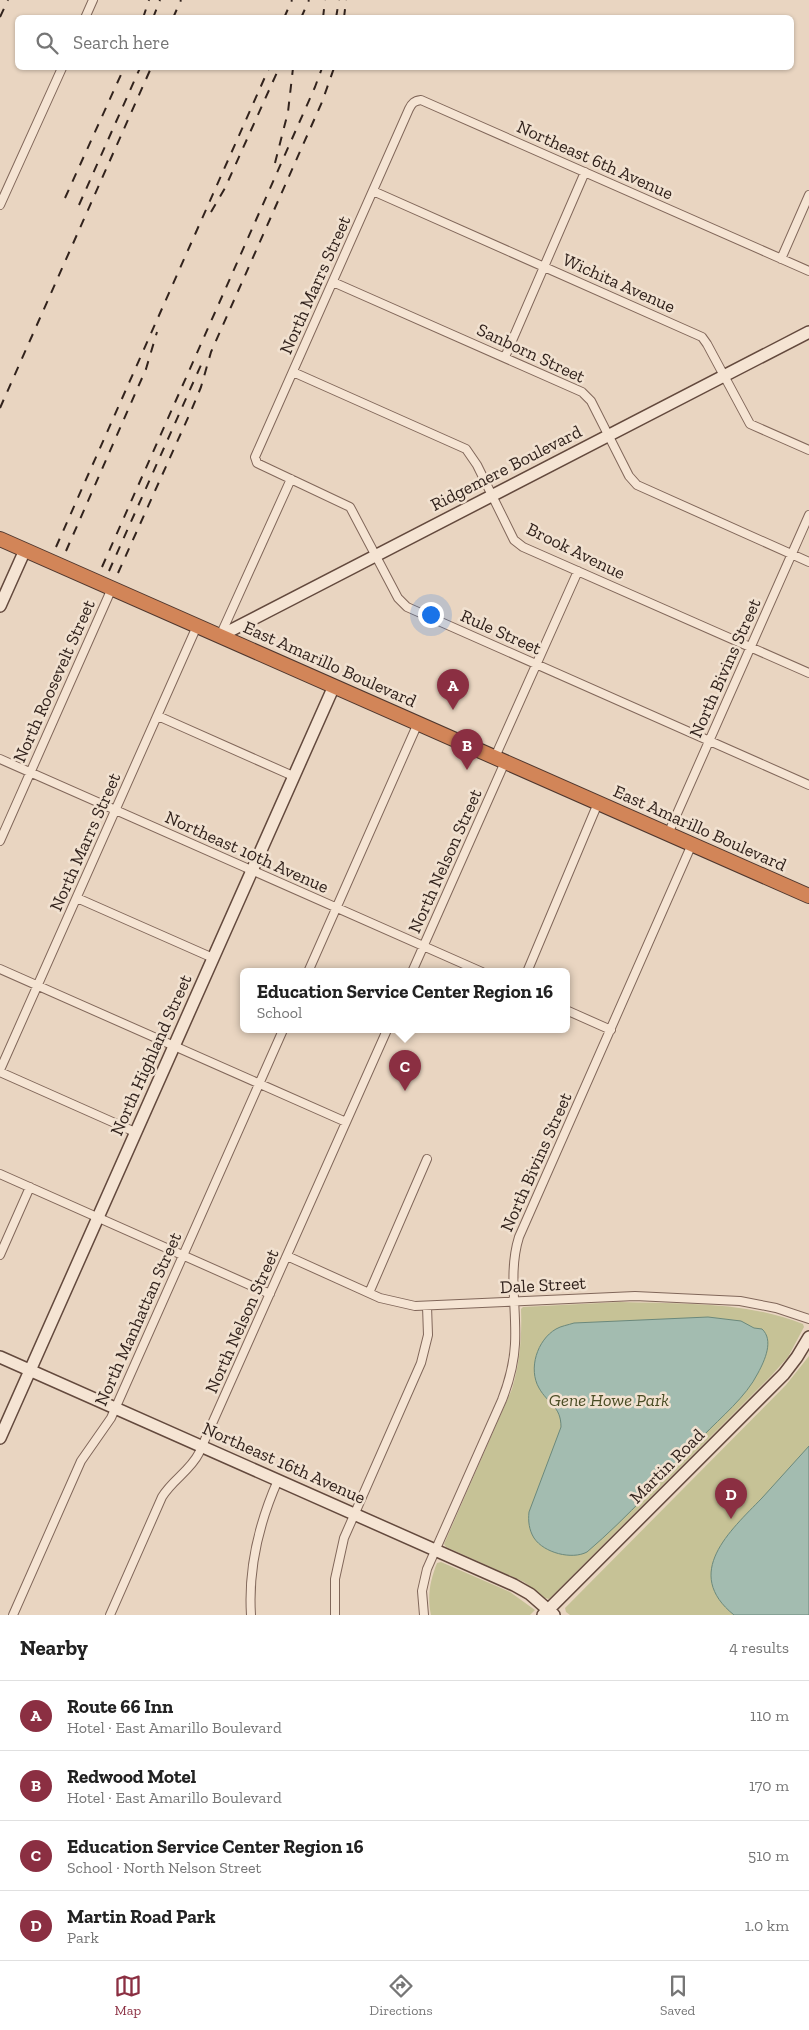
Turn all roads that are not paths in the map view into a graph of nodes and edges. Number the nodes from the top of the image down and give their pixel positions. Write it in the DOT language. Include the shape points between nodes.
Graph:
graph roads {
  1 [pos="93,0"];
  2 [pos="86,15"];
  3 [pos="61,70"];
  4 [pos="393,145"];
  5 [pos="585,172"];
  6 [pos="0,181"];
  7 [pos="9,185"];
  8 [pos="373,191"];
  9 [pos="809,195"];
  10 [pos="0,205"];
  11 [pos="781,258"];
  12 [pos="544,266"];
  13 [pos="809,271"];
  14 [pos="333,282"];
  15 [pos="809,332"];
  16 [pos="504,357"];
  17 [pos="293,372"];
  18 [pos="724,377"];
  19 [pos="608,436"];
  20 [pos="264,437"];
  21 [pos="809,450"];
  22 [pos="290,479"];
  23 [pos="492,495"];
  24 [pos="809,515"];
  25 [pos="0,539"];
  26 [pos="25,550"];
  27 [pos="376,554"];
  28 [pos="792,554"];
  29 [pos="809,562"];
  30 [pos="578,571"];
  31 [pos="112,588"];
  32 [pos="0,606"];
  33 [pos="197,626"];
  34 [pos="220,636"];
  35 [pos="750,647"];
  36 [pos="537,664"];
  37 [pos="809,674"];
  38 [pos="334,686"];
  39 [pos="158,716"];
  40 [pos="418,723"];
  41 [pos="709,741"];
  42 [pos="0,759"];
  43 [pos="500,760"];
  44 [pos="30,772"];
  45 [pos="293,776"];
  46 [pos="809,785"];
  47 [pos="598,803"];
  48 [pos="116,810"];
  49 [pos="668,834"];
  50 [pos="0,841"];
  51 [pos="692,844"];
  52 [pos="252,871"];
  53 [pos="809,896"];
  54 [pos="77,898"];
  55 [pos="337,908"];
  56 [pos="424,946"];
  57 [pos="213,958"];
  58 [pos="310,968"];
  59 [pos="414,968"];
  60 [pos="473,968"];
  61 [pos="528,968"];
  62 [pos="0,970"];
  63 [pos="37,986"];
  64 [pos="570,1012"];
  65 [pos="611,1030"];
  66 [pos="282,1033"];
  67 [pos="386,1033"];
  68 [pos="173,1047"];
  69 [pos="0,1071"];
  70 [pos="259,1084"];
  71 [pos="346,1122"];
  72 [pos="135,1132"];
  73 [pos="427,1159"];
  74 [pos="0,1174"];
  75 [pos="30,1187"];
  76 [pos="98,1217"];
  77 [pos="0,1255"];
  78 [pos="183,1255"];
  79 [pos="287,1256"];
  80 [pos="369,1293"];
  81 [pos="270,1294"];
  82 [pos="514,1302"];
  83 [pos="427,1306"];
  84 [pos="809,1319"];
  85 [pos="809,1336"];
  86 [pos="0,1357"];
  87 [pos="30,1370"];
  88 [pos="115,1408"];
  89 [pos="0,1438"];
  90 [pos="202,1446"];
  91 [pos="278,1480"];
  92 [pos="354,1514"];
  93 [pos="436,1550"];
  94 [pos="549,1613"];
  95 [pos="12,1615"];
  96 [pos="110,1615"];
  97 [pos="251,1615"];
  98 [pos="335,1615"];
  99 [pos="424,1615"];
  1 -- 2 [label="street"];
  3 -- 7 [label="street"];
  4 -- 5 [label="street, Northeast 6th Avenue" via="412,103 421,100"];
  4 -- 8 [label="street, North Marrs Street"];
  5 -- 11 [label="street, Northeast 6th Avenue"];
  5 -- 12 [label="street"];
  6 -- 7 [label="street"];
  7 -- 10 [label="street"];
  8 -- 12 [label="street, Wichita Avenue"];
  8 -- 14 [label="street, North Marrs Street"];
  9 -- 11 [label="street"];
  11 -- 13 [label="street, Northeast 6th Avenue"];
  12 -- 16 [label="street"];
  12 -- 18 [label="street, Wichita Avenue" via="702,337"];
  14 -- 16 [label="street, Sanborn Street"];
  14 -- 17 [label="street, North Marrs Street"];
  15 -- 18 [label="street, Ridgemere Boulevard"];
  16 -- 19 [label="street, Sanborn Street" via="582,392 591,401"];
  17 -- 20 [label="street, North Marrs Street"];
  17 -- 23 [label="street, Brook Avenue" via="466,449"];
  18 -- 19 [label="street, Ridgemere Boulevard"];
  18 -- 21 [label="street, Wichita Avenue" via="750,424"];
  19 -- 23 [label="street, Ridgemere Boulevard"];
  19 -- 28 [label="street, Sanborn Street" via="637,485"];
  20 -- 22 [label="street, Rule Street" via="255,457 257,463"];
  22 -- 27 [label="street, Rule Street" via="350,507"];
  22 -- 34 [label="street"];
  23 -- 27 [label="street, Ridgemere Boulevard"];
  23 -- 30 [label="street, Brook Avenue" via="517,543"];
  24 -- 28 [label="street, North Bivins Street"];
  25 -- 26 [label="highway, East Amarillo Boulevard"];
  26 -- 31 [label="highway, East Amarillo Boulevard"];
  26 -- 32 [label="street"];
  27 -- 34 [label="street, Ridgemere Boulevard"];
  27 -- 36 [label="street, Rule Street" via="398,598 407,606"];
  28 -- 29 [label="street, Sanborn Street"];
  28 -- 35 [label="street, North Bivins Street"];
  30 -- 35 [label="street, Brook Avenue"];
  30 -- 36 [label="street, North Nelson Street"];
  31 -- 33 [label="highway, East Amarillo Boulevard"];
  31 -- 44 [label="street, North Roosevelt Street"];
  33 -- 34 [label="highway, East Amarillo Boulevard"];
  33 -- 39 [label="street, North Marrs Street"];
  34 -- 38 [label="highway, East Amarillo Boulevard"];
  35 -- 37 [label="street, Brook Avenue"];
  35 -- 41 [label="street, North Bivins Street"];
  36 -- 41 [label="street, Rule Street"];
  36 -- 43 [label="street, North Nelson Street"];
  38 -- 40 [label="highway, East Amarillo Boulevard"];
  38 -- 45 [label="street, North Highland Street"];
  39 -- 45 [label="street"];
  39 -- 48 [label="street, North Marrs Street"];
  40 -- 43 [label="highway, East Amarillo Boulevard"];
  40 -- 55 [label="street"];
  41 -- 46 [label="street, Rule Street"];
  41 -- 49 [label="street, North Bivins Street"];
  42 -- 44 [label="street, Northeast 10th Avenue"];
  43 -- 47 [label="highway, East Amarillo Boulevard"];
  43 -- 56 [label="street, North Nelson Street"];
  44 -- 48 [label="street, Northeast 10th Avenue"];
  44 -- 50 [label="street, North Roosevelt Street"];
  45 -- 52 [label="street, North Highland Street"];
  47 -- 49 [label="highway, East Amarillo Boulevard"];
  47 -- 61 [label="street"];
  48 -- 52 [label="street, Northeast 10th Avenue"];
  48 -- 54 [label="street, North Marrs Street"];
  49 -- 51 [label="highway, East Amarillo Boulevard"];
  51 -- 53 [label="highway, East Amarillo Boulevard"];
  51 -- 65 [label="street, North Bivins Street"];
  52 -- 55 [label="street, Northeast 10th Avenue"];
  52 -- 57 [label="street, North Highland Street"];
  54 -- 57 [label="street"];
  54 -- 63 [label="street, North Marrs Street"];
  55 -- 56 [label="street, Northeast 10th Avenue"];
  55 -- 58 [label="street"];
  56 -- 59 [label="street, North Nelson Street"];
  56 -- 60 [label="street, Northeast 10th Avenue"];
  57 -- 68 [label="street, North Highland Street"];
  62 -- 63 [label="street"];
  63 -- 68 [label="street"];
  63 -- 69 [label="street, North Marrs Street"];
  64 -- 65 [label="street"];
  65 -- 82 [label="street, North Bivins Street" via="519,1237 513,1267"];
  66 -- 70 [label="street, North Manhattan Street"];
  67 -- 71 [label="street, North Nelson Street"];
  68 -- 70 [label="street"];
  68 -- 72 [label="street, North Highland Street"];
  69 -- 72 [label="street"];
  70 -- 71 [label="street"];
  70 -- 78 [label="street, North Manhattan Street"];
  71 -- 79 [label="street, North Nelson Street"];
  72 -- 76 [label="street, North Highland Street"];
  73 -- 80 [label="street"];
  74 -- 75 [label="street"];
  75 -- 76 [label="street"];
  75 -- 77 [label="street"];
  76 -- 78 [label="street"];
  76 -- 87 [label="street, North Highland Street"];
  78 -- 81 [label="street"];
  78 -- 88 [label="street, North Manhattan Street"];
  79 -- 80 [label="street, Dale Street"];
  79 -- 81 [label="street, North Nelson Street"];
  80 -- 83 [label="street, Dale Street" via="404,1304"];
  81 -- 90 [label="street, North Nelson Street"];
  82 -- 83 [label="street, Dale Street"];
  82 -- 84 [label="street, Dale Street" via="635,1296 730,1300 776,1308"];
  82 -- 93 [label="street, North Bivins Street" via="515,1351 507,1386"];
  83 -- 92 [label="street" via="428,1335 421,1363"];
  85 -- 94 [label="street, Martin Road" via="784,1374"];
  86 -- 87 [label="street, Northeast 16th Avenue"];
  87 -- 88 [label="street, Northeast 16th Avenue"];
  87 -- 89 [label="street, North Highland Street"];
  88 -- 90 [label="street, Northeast 16th Avenue"];
  88 -- 95 [label="street, North Manhattan Street" via="107,1426 81,1460"];
  90 -- 91 [label="street, Northeast 16th Avenue"];
  90 -- 96 [label="street, North Nelson Street" via="192,1465 162,1497"];
  91 -- 92 [label="street, Northeast 16th Avenue"];
  91 -- 97 [label="street" via="257,1542"];
  92 -- 93 [label="street, Northeast 16th Avenue"];
  92 -- 98 [label="street" via="339,1557"];
  93 -- 94 [label="street, Northeast 16th Avenue" via="520,1587"];
  93 -- 99 [label="street, North Bivins Street" via="422,1590"];
}
